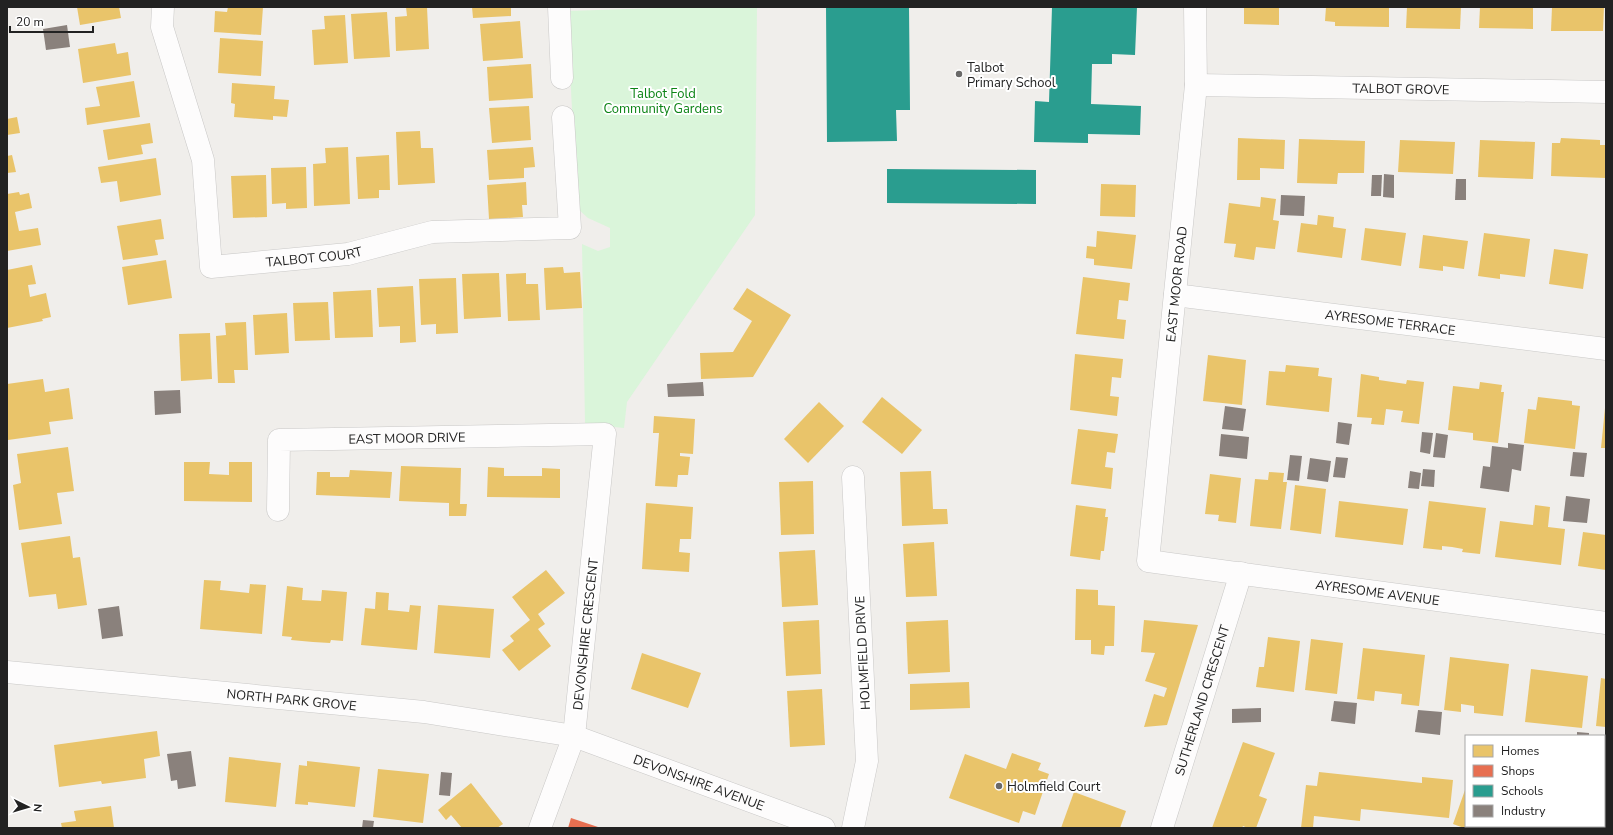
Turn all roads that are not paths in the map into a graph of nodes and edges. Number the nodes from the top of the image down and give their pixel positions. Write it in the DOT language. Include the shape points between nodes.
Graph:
graph roads {
  1 [pos="163,7"];
  2 [pos="559,7"];
  3 [pos="1195,7"];
  4 [pos="562,78"];
  5 [pos="1196,85"];
  6 [pos="1606,92"];
  7 [pos="563,117"];
  8 [pos="1175,295"];
  9 [pos="1606,349"];
  10 [pos="606,434"];
  11 [pos="853,477"];
  12 [pos="278,510"];
  13 [pos="1148,561"];
  14 [pos="1241,573"];
  15 [pos="1606,622"];
  16 [pos="7,672"];
  17 [pos="574,736"];
  18 [pos="540,828"];
  19 [pos="824,828"];
  20 [pos="853,828"];
  21 [pos="1162,828"];
  1 -- 7 [label="street, TALBOT COURT" via="162,27 203,160 210,267 348,254 432,232 570,228"];
  2 -- 4 [label="street"];
  3 -- 5 [label="street, EAST MOOR ROAD"];
  5 -- 6 [label="street, TALBOT GROVE"];
  5 -- 8 [label="street, EAST MOOR ROAD"];
  8 -- 9 [label="street, AYRESOME TERRACE"];
  8 -- 13 [label="street, EAST MOOR ROAD"];
  10 -- 12 [label="street, EAST MOOR DRIVE" via="279,440"];
  10 -- 17 [label="street, DEVONSHIRE CRESCENT"];
  11 -- 20 [label="street, HOLMFIELD DRIVE" via="867,761"];
  13 -- 14 [label="street, AYRESOME AVENUE"];
  14 -- 15 [label="street, AYRESOME AVENUE"];
  14 -- 21 [label="street, SUTHERLAND CRESCENT"];
  16 -- 17 [label="street, NORTH PARK GROVE" via="424,712"];
  17 -- 18 [label="street, DEVONSHIRE CRESCENT"];
  17 -- 19 [label="street, DEVONSHIRE AVENUE"];
}
